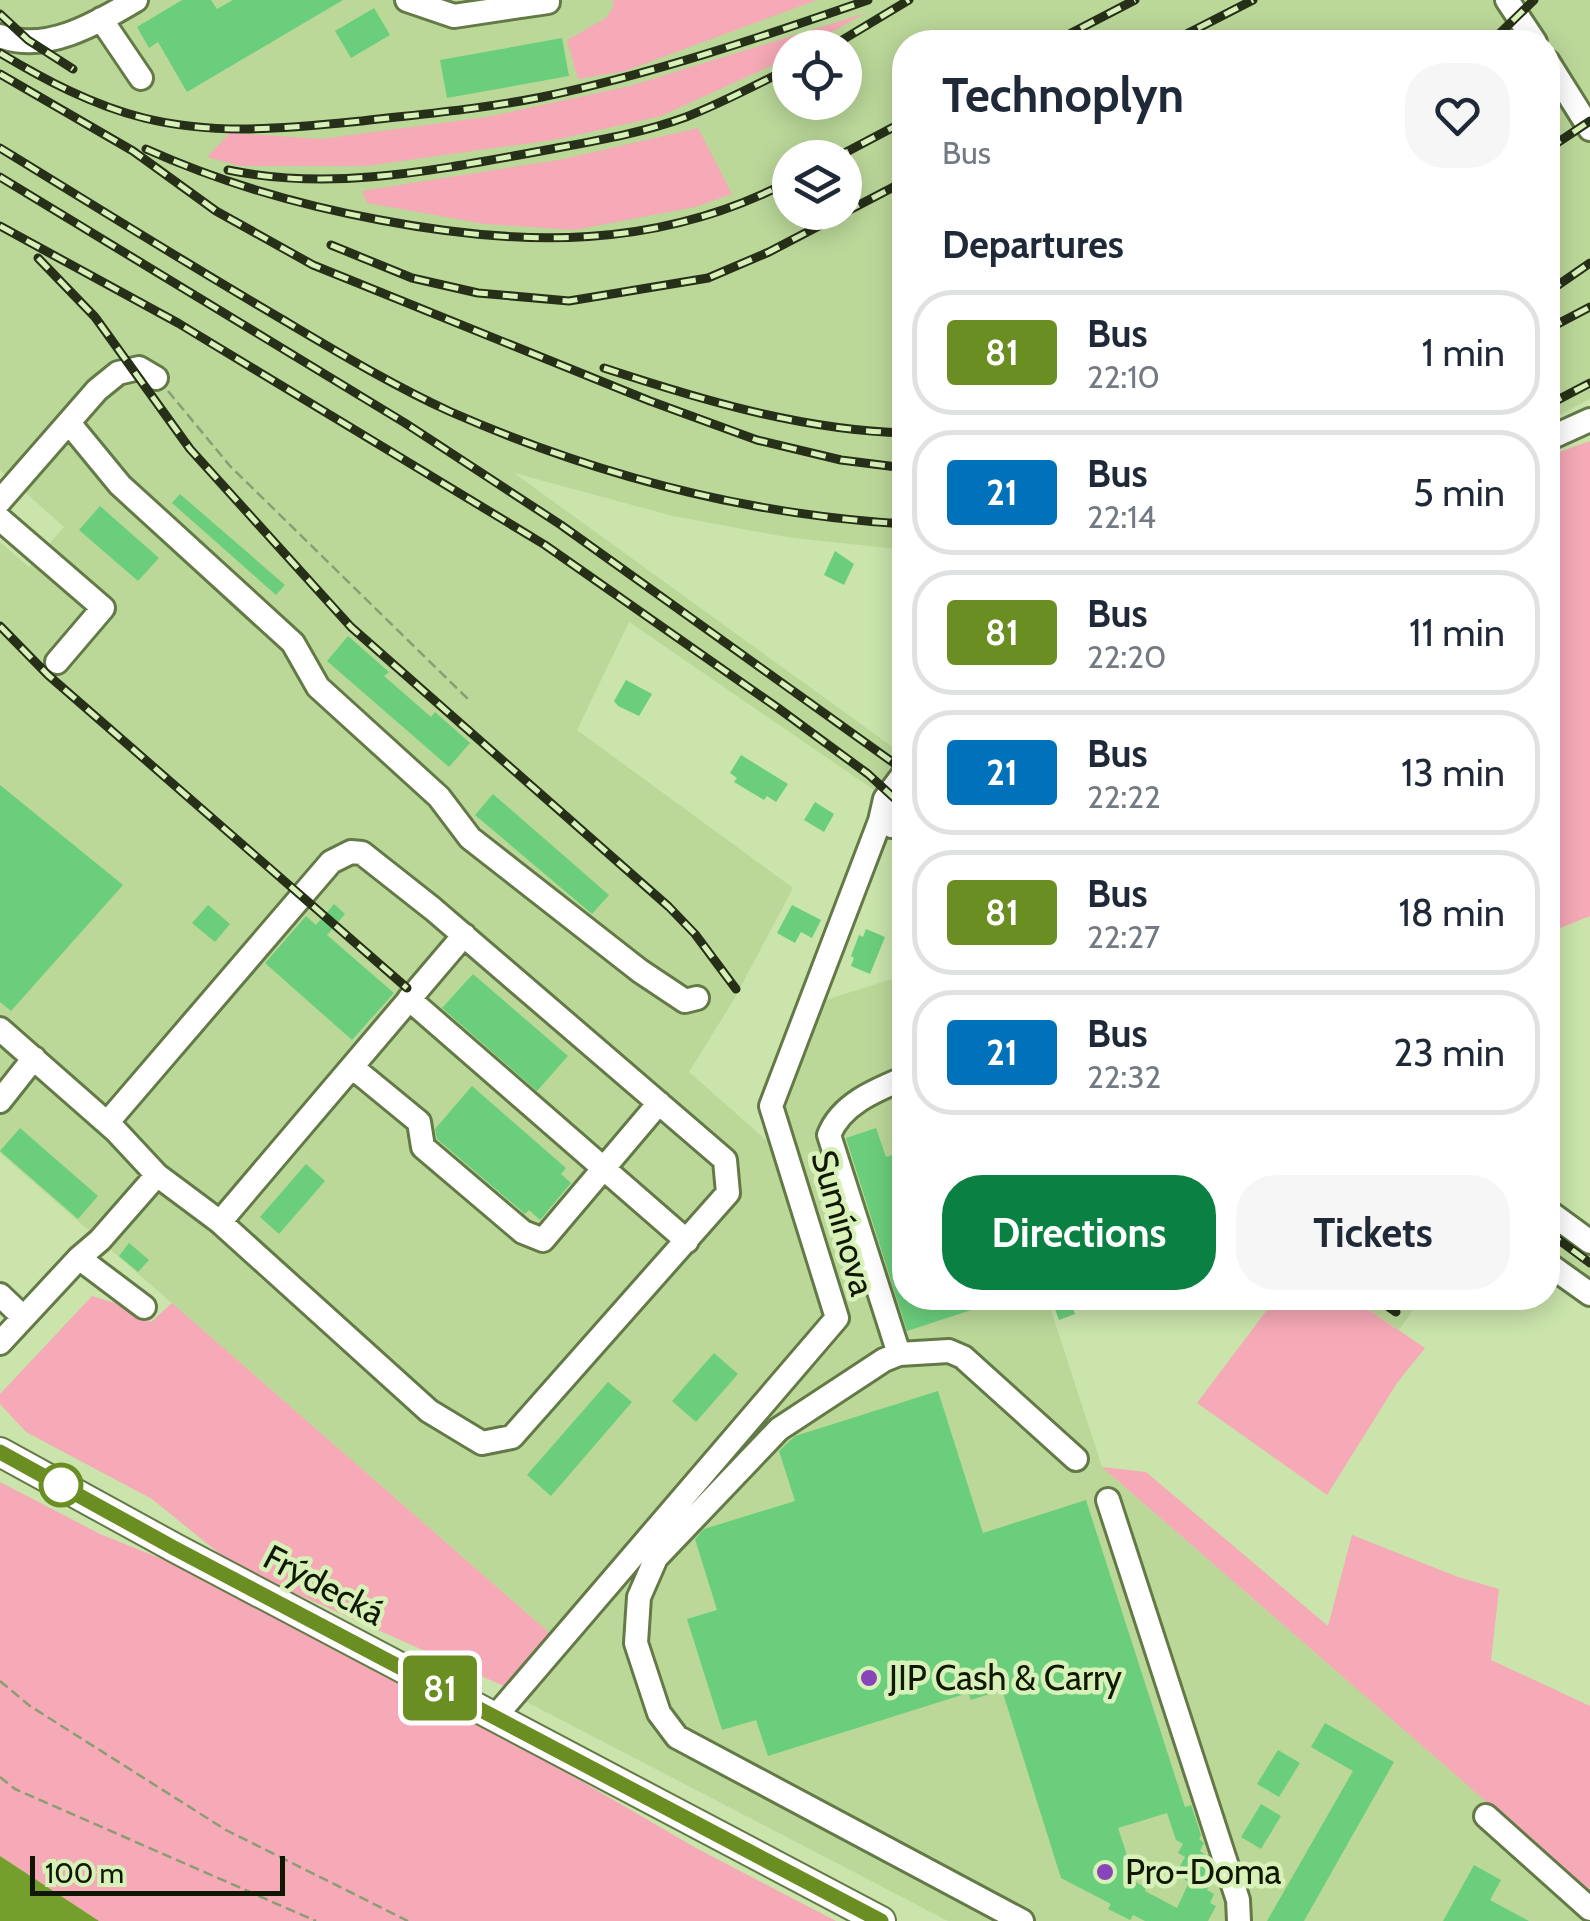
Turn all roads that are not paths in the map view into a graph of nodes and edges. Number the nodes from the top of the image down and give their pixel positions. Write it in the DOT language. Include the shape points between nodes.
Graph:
graph roads {
  1 [pos="136,0"];
  2 [pos="407,0"];
  3 [pos="1507,0"];
  4 [pos="548,2"];
  5 [pos="102,19"];
  6 [pos="1527,30"];
  7 [pos="0,36"];
  8 [pos="141,78"];
  9 [pos="1560,81"];
  10 [pos="1590,128"];
  11 [pos="156,378"];
  12 [pos="1590,420"];
  13 [pos="69,423"];
  14 [pos="1560,434"];
  15 [pos="0,501"];
  16 [pos="0,518"];
  17 [pos="57,662"];
  18 [pos="892,790"];
  19 [pos="880,820"];
  20 [pos="892,826"];
  21 [pos="464,935"];
  22 [pos="697,998"];
  23 [pos="410,1000"];
  24 [pos="0,1029"];
  25 [pos="34,1058"];
  26 [pos="352,1067"];
  27 [pos="892,1084"];
  28 [pos="0,1101"];
  29 [pos="659,1104"];
  30 [pos="107,1123"];
  31 [pos="605,1170"];
  32 [pos="156,1175"];
  33 [pos="1560,1220"];
  34 [pos="220,1222"];
  35 [pos="687,1241"];
  36 [pos="1590,1242"];
  37 [pos="80,1258"];
  38 [pos="1560,1273"];
  39 [pos="0,1294"];
  40 [pos="1590,1294"];
  41 [pos="144,1306"];
  42 [pos="22,1316"];
  43 [pos="0,1343"];
  44 [pos="899,1354"];
  45 [pos="0,1452"];
  46 [pos="1076,1459"];
  47 [pos="1108,1500"];
  48 [pos="495,1717"];
  49 [pos="1486,1816"];
  50 [pos="1590,1909"];
  51 [pos="881,1921"];
  52 [pos="1022,1921"];
  53 [pos="1239,1921"];
  1 -- 5 [label="street"];
  2 -- 4 [label="street" via="454,16"];
  3 -- 6 [label="street"];
  5 -- 7 [label="street" via="56,39"];
  5 -- 8 [label="street"];
  9 -- 10 [label="street"];
  11 -- 13 [label="street" via="139,368 118,372"];
  12 -- 14 [label="street"];
  13 -- 15 [label="street"];
  13 -- 22 [label="street" via="120,485 293,642 318,687 440,798 470,838 640,971 685,1001"];
  16 -- 17 [label="street" via="103,608"];
  18 -- 19 [label="street, Sumínova"];
  19 -- 20 [label="street"];
  19 -- 48 [label="street, Sumínova" via="771,1106 837,1318"];
  21 -- 23 [label="street"];
  21 -- 29 [label="street"];
  21 -- 30 [label="street" via="371,858 340,856"];
  23 -- 26 [label="street"];
  23 -- 31 [label="street"];
  24 -- 25 [label="street"];
  25 -- 28 [label="street"];
  25 -- 30 [label="street"];
  26 -- 31 [label="street" via="418,1122 423,1147 523,1232 543,1240"];
  26 -- 34 [label="street"];
  27 -- 44 [label="street" via="864,1096 829,1135"];
  29 -- 31 [label="street"];
  29 -- 35 [label="street" via="725,1160 728,1194"];
  30 -- 32 [label="street"];
  31 -- 35 [label="street"];
  32 -- 34 [label="street"];
  32 -- 37 [label="street"];
  33 -- 36 [label="street"];
  34 -- 35 [label="street" via="429,1411 482,1443 512,1437"];
  37 -- 41 [label="street"];
  37 -- 42 [label="street"];
  38 -- 40 [label="street"];
  39 -- 42 [label="street"];
  42 -- 43 [label="street"];
  44 -- 46 [label="street" via="949,1351 962,1357"];
  44 -- 52 [label="street" via="779,1429 663,1550 643,1583 636,1644 659,1712 677,1737"];
  45 -- 48 [label="main road, Frýdecká"];
  47 -- 53 [label="street" via="1238,1900"];
  48 -- 51 [label="main road, Frýdecká"];
  49 -- 50 [label="street"];
}
